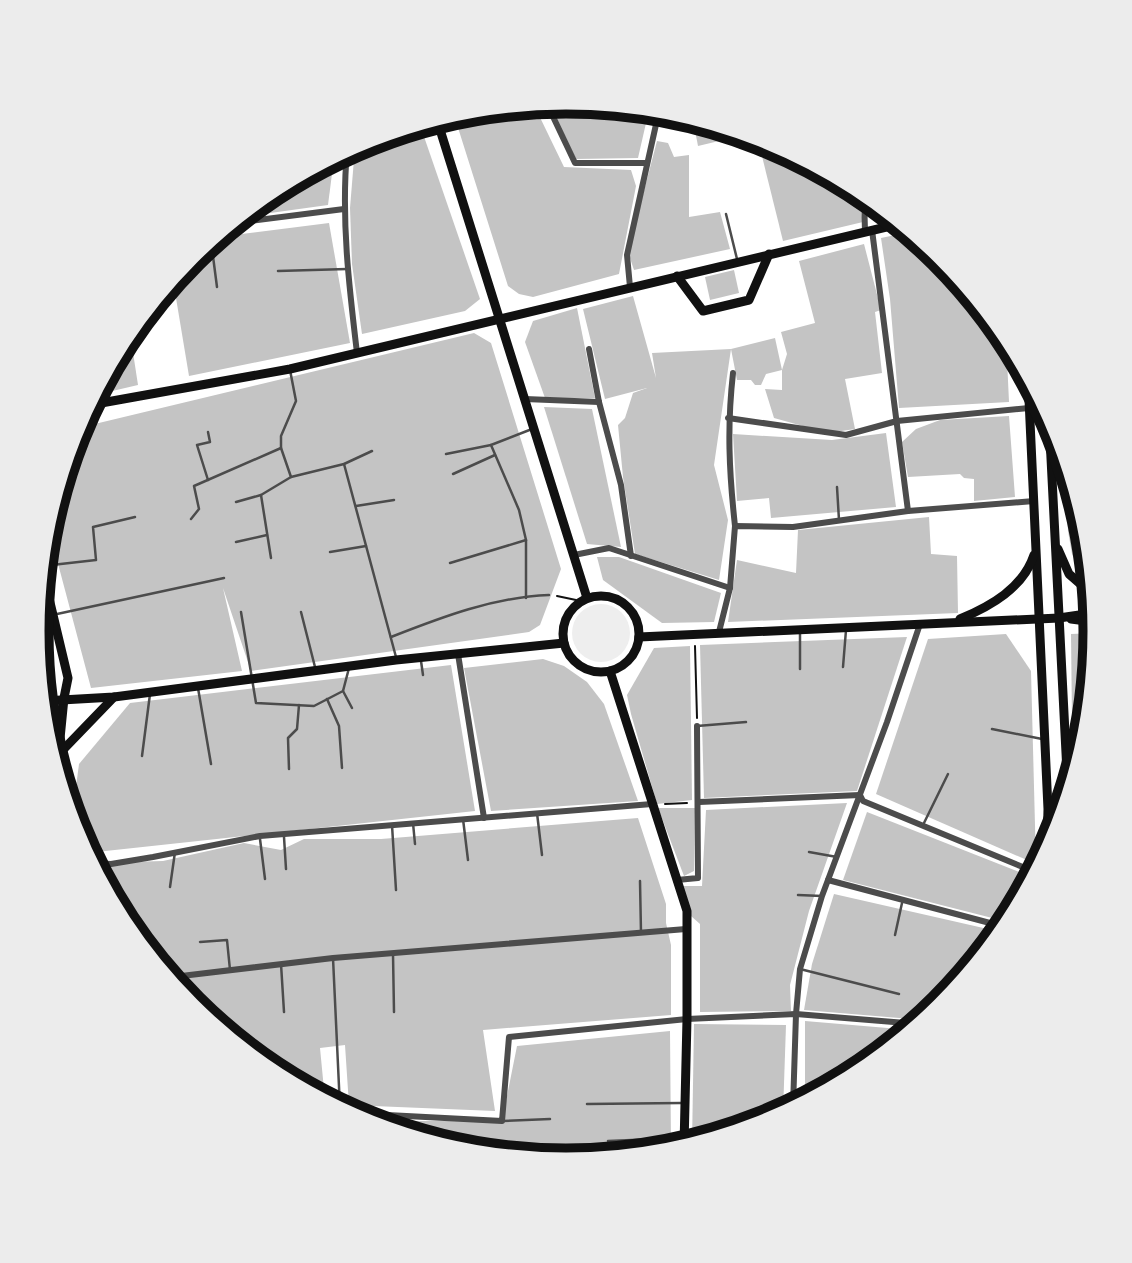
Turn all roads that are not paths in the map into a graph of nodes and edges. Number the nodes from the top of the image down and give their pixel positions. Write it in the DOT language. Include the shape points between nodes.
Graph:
graph roads {
  1 [pos="552,115"];
  2 [pos="656,122"];
  3 [pos="440,130"];
  4 [pos="646,163"];
  5 [pos="346,164"];
  6 [pos="344,209"];
  7 [pos="866,211"];
  8 [pos="726,215"];
  9 [pos="251,221"];
  10 [pos="888,227"];
  11 [pos="869,231"];
  12 [pos="213,254"];
  13 [pos="769,254"];
  14 [pos="737,262"];
  15 [pos="347,269"];
  16 [pos="278,271"];
  17 [pos="677,276"];
  18 [pos="217,287"];
  19 [pos="630,287"];
  20 [pos="499,318"];
  21 [pos="589,349"];
  22 [pos="357,353"];
  23 [pos="290,369"];
  24 [pos="733,373"];
  25 [pos="524,399"];
  26 [pos="1029,401"];
  27 [pos="599,402"];
  28 [pos="102,403"];
  29 [pos="1029,408"];
  30 [pos="728,418"];
  31 [pos="897,421"];
  32 [pos="534,429"];
  33 [pos="208,432"];
  34 [pos="491,445"];
  35 [pos="281,448"];
  36 [pos="372,451"];
  37 [pos="1051,453"];
  38 [pos="446,454"];
  39 [pos="495,455"];
  40 [pos="344,464"];
  41 [pos="453,474"];
  42 [pos="291,477"];
  43 [pos="208,480"];
  44 [pos="837,487"];
  45 [pos="261,495"];
  46 [pos="394,500"];
  47 [pos="236,502"];
  48 [pos="1034,502"];
  49 [pos="356,506"];
  50 [pos="908,511"];
  51 [pos="135,517"];
  52 [pos="191,519"];
  53 [pos="839,520"];
  54 [pos="735,526"];
  55 [pos="267,535"];
  56 [pos="526,540"];
  57 [pos="1055,541"];
  58 [pos="236,542"];
  59 [pos="366,546"];
  60 [pos="1036,550"];
  61 [pos="330,552"];
  62 [pos="574,555"];
  63 [pos="631,556"];
  64 [pos="271,558"];
  65 [pos="450,563"];
  66 [pos="53,565"];
  67 [pos="224,578"];
  68 [pos="1081,585"];
  69 [pos="730,588"];
  70 [pos="550,595"];
  71 [pos="526,598"];
  72 [pos="50,600"];
  73 [pos="584,600"];
  74 [pos="241,612"];
  75 [pos="301,612"];
  76 [pos="54,615"];
  77 [pos="1083,615"];
  78 [pos="1059,618"];
  79 [pos="1039,619"];
  80 [pos="1083,621"];
  81 [pos="951,622"];
  82 [pos="920,624"];
  83 [pos="847,627"];
  84 [pos="800,629"];
  85 [pos="719,632"];
  86 [pos="391,637"];
  87 [pos="639,637"];
  88 [pos="564,643"];
  89 [pos="457,654"];
  90 [pos="420,658"];
  91 [pos="396,660"];
  92 [pos="350,666"];
  93 [pos="843,667"];
  94 [pos="800,669"];
  95 [pos="316,670"];
  96 [pos="610,671"];
  97 [pos="423,675"];
  98 [pos="253,678"];
  99 [pos="198,685"];
  100 [pos="151,691"];
  101 [pos="343,691"];
  102 [pos="114,697"];
  103 [pos="64,698"];
  104 [pos="327,699"];
  105 [pos="53,700"];
  106 [pos="299,705"];
  107 [pos="352,708"];
  108 [pos="746,722"];
  109 [pos="697,726"];
  110 [pos="992,729"];
  111 [pos="61,740"];
  112 [pos="1045,740"];
  113 [pos="63,750"];
  114 [pos="1066,751"];
  115 [pos="142,756"];
  116 [pos="1066,759"];
  117 [pos="211,764"];
  118 [pos="342,768"];
  119 [pos="289,769"];
  120 [pos="948,774"];
  121 [pos="860,794"];
  122 [pos="699,802"];
  123 [pos="652,804"];
  124 [pos="537,813"];
  125 [pos="484,818"];
  126 [pos="463,819"];
  127 [pos="1048,819"];
  128 [pos="413,823"];
  129 [pos="393,825"];
  130 [pos="923,825"];
  131 [pos="283,834"];
  132 [pos="260,836"];
  133 [pos="415,844"];
  134 [pos="175,852"];
  135 [pos="809,852"];
  136 [pos="542,855"];
  137 [pos="837,857"];
  138 [pos="468,860"];
  139 [pos="104,864"];
  140 [pos="1026,868"];
  141 [pos="286,869"];
  142 [pos="265,879"];
  143 [pos="677,880"];
  144 [pos="828,880"];
  145 [pos="640,881"];
  146 [pos="170,887"];
  147 [pos="396,890"];
  148 [pos="798,895"];
  149 [pos="822,896"];
  150 [pos="903,900"];
  151 [pos="993,924"];
  152 [pos="687,929"];
  153 [pos="641,933"];
  154 [pos="895,935"];
  155 [pos="200,942"];
  156 [pos="393,954"];
  157 [pos="333,958"];
  158 [pos="281,964"];
  159 [pos="800,969"];
  160 [pos="230,970"];
  161 [pos="181,976"];
  162 [pos="899,994"];
  163 [pos="284,1012"];
  164 [pos="394,1013"];
  165 [pos="796,1014"];
  166 [pos="688,1019"];
  167 [pos="904,1023"];
  168 [pos="794,1095"];
  169 [pos="339,1096"];
  170 [pos="684,1103"];
  171 [pos="587,1104"];
  172 [pos="383,1115"];
  173 [pos="550,1119"];
  174 [pos="502,1121"];
  175 [pos="684,1135"];
  176 [pos="608,1141"];
  177 [pos="650,1142"];
  1 -- 4 [label="street" via="575,163"];
  2 -- 4 [label="street"];
  3 -- 20 [label="main road"];
  4 -- 19 [label="street" via="627,255"];
  5 -- 6 [label="street"];
  6 -- 9 [label="street"];
  6 -- 15 [label="street"];
  7 -- 11 [label="street"];
  8 -- 14 [label="lane"];
  10 -- 11 [label="main road"];
  11 -- 13 [label="main road"];
  11 -- 31 [label="street"];
  12 -- 18 [label="lane"];
  13 -- 14 [label="main road"];
  13 -- 17 [label="main road" via="749,300 703,311"];
  14 -- 17 [label="main road"];
  15 -- 16 [label="lane"];
  15 -- 22 [label="street"];
  17 -- 19 [label="main road"];
  19 -- 20 [label="main road"];
  20 -- 22 [label="main road"];
  20 -- 25 [label="main road"];
  21 -- 27 [label="street"];
  22 -- 23 [label="main road"];
  23 -- 28 [label="main road"];
  23 -- 35 [label="lane" via="296,401 281,436"];
  24 -- 30 [label="street"];
  25 -- 27 [label="street"];
  25 -- 32 [label="main road"];
  26 -- 29 [label="main road"];
  27 -- 63 [label="street" via="621,485"];
  29 -- 31 [label="street"];
  29 -- 48 [label="main road"];
  30 -- 31 [label="street" via="846,435"];
  30 -- 54 [label="street"];
  31 -- 50 [label="street"];
  32 -- 34 [label="lane"];
  32 -- 62 [label="main road"];
  33 -- 43 [label="lane" via="210,442 197,445"];
  34 -- 38 [label="lane"];
  34 -- 39 [label="lane"];
  35 -- 42 [label="lane"];
  35 -- 43 [label="lane"];
  36 -- 40 [label="lane"];
  37 -- 57 [label="main road"];
  39 -- 41 [label="lane"];
  39 -- 56 [label="lane" via="519,510"];
  40 -- 42 [label="lane"];
  40 -- 49 [label="lane"];
  42 -- 45 [label="lane"];
  43 -- 52 [label="lane" via="194,486 199,509"];
  44 -- 53 [label="lane"];
  45 -- 47 [label="lane"];
  45 -- 55 [label="lane"];
  46 -- 49 [label="lane"];
  48 -- 50 [label="street"];
  48 -- 60 [label="main road"];
  49 -- 59 [label="lane"];
  50 -- 53 [label="street"];
  51 -- 66 [label="lane" via="93,527 96,560"];
  53 -- 54 [label="street" via="793,527"];
  54 -- 69 [label="street"];
  55 -- 58 [label="lane"];
  55 -- 64 [label="lane"];
  56 -- 65 [label="lane"];
  56 -- 71 [label="lane"];
  57 -- 68 [label="main road" via="1069,575"];
  57 -- 78 [label="main road"];
  59 -- 61 [label="lane"];
  59 -- 86 [label="lane"];
  60 -- 79 [label="main road"];
  60 -- 81 [label="main road" via="1009,591"];
  62 -- 63 [label="street" via="609,548"];
  62 -- 73 [label="main road"];
  63 -- 69 [label="street"];
  67 -- 76 [label="lane"];
  69 -- 85 [label="street"];
  70 -- 71 [label="lane"];
  71 -- 86 [label="lane" via="456,613"];
  72 -- 76 [label="main road"];
  73 -- 87 [label="main road" via="600,595 624,603 633,612"];
  73 -- 88 [label="main road" via="565,621"];
  74 -- 98 [label="lane"];
  75 -- 95 [label="lane"];
  76 -- 103 [label="main road" via="68,678"];
  77 -- 78 [label="main road"];
  78 -- 79 [label="main road"];
  78 -- 80 [label="main road"];
  78 -- 114 [label="main road"];
  79 -- 81 [label="main road"];
  79 -- 112 [label="main road"];
  81 -- 82 [label="main road"];
  82 -- 83 [label="main road"];
  82 -- 121 [label="street"];
  83 -- 84 [label="main road"];
  83 -- 93 [label="lane"];
  84 -- 85 [label="main road"];
  84 -- 94 [label="lane"];
  85 -- 87 [label="main road"];
  86 -- 91 [label="lane"];
  87 -- 96 [label="main road" via="627,662"];
  88 -- 89 [label="main road"];
  88 -- 96 [label="main road" via="586,669"];
  89 -- 90 [label="main road"];
  89 -- 125 [label="street"];
  90 -- 91 [label="main road"];
  90 -- 97 [label="lane"];
  91 -- 92 [label="main road"];
  92 -- 95 [label="main road"];
  92 -- 101 [label="lane"];
  95 -- 98 [label="main road"];
  96 -- 123 [label="main road"];
  98 -- 99 [label="main road"];
  98 -- 106 [label="lane" via="256,703"];
  99 -- 100 [label="main road"];
  99 -- 117 [label="lane"];
  100 -- 102 [label="main road"];
  100 -- 115 [label="lane"];
  101 -- 104 [label="lane"];
  101 -- 107 [label="lane"];
  102 -- 103 [label="main road"];
  102 -- 113 [label="main road"];
  103 -- 105 [label="main road"];
  103 -- 111 [label="main road"];
  104 -- 106 [label="lane" via="314,706"];
  104 -- 118 [label="lane" via="339,726"];
  106 -- 119 [label="lane" via="297,729 288,738"];
  108 -- 109 [label="lane"];
  109 -- 122 [label="street"];
  110 -- 112 [label="lane"];
  112 -- 127 [label="main road"];
  114 -- 116 [label="main road"];
  120 -- 130 [label="lane"];
  121 -- 122 [label="street"];
  121 -- 130 [label="street" via="863,801"];
  121 -- 137 [label="street"];
  122 -- 143 [label="street" via="698,878"];
  123 -- 124 [label="street"];
  123 -- 143 [label="main road"];
  124 -- 125 [label="street"];
  124 -- 136 [label="lane"];
  125 -- 126 [label="street"];
  126 -- 128 [label="street"];
  126 -- 138 [label="lane"];
  128 -- 129 [label="street"];
  128 -- 133 [label="lane"];
  129 -- 131 [label="street"];
  129 -- 147 [label="lane"];
  130 -- 140 [label="street"];
  131 -- 132 [label="street"];
  131 -- 141 [label="lane"];
  132 -- 134 [label="street"];
  132 -- 142 [label="lane"];
  134 -- 139 [label="street"];
  134 -- 146 [label="lane"];
  135 -- 137 [label="lane"];
  137 -- 144 [label="street"];
  143 -- 152 [label="main road" via="687,911"];
  144 -- 149 [label="street"];
  144 -- 150 [label="street"];
  145 -- 153 [label="lane"];
  148 -- 149 [label="lane"];
  149 -- 159 [label="street"];
  150 -- 151 [label="street"];
  150 -- 154 [label="lane"];
  152 -- 153 [label="street"];
  152 -- 166 [label="main road"];
  153 -- 156 [label="street"];
  155 -- 160 [label="lane" via="227,940"];
  156 -- 157 [label="street"];
  156 -- 164 [label="lane"];
  157 -- 158 [label="street"];
  157 -- 169 [label="lane"];
  158 -- 160 [label="street"];
  158 -- 163 [label="lane"];
  159 -- 162 [label="lane"];
  159 -- 165 [label="street"];
  160 -- 161 [label="street"];
  165 -- 166 [label="street"];
  165 -- 167 [label="street"];
  165 -- 168 [label="street"];
  166 -- 170 [label="main road"];
  166 -- 174 [label="street" via="509,1037"];
  170 -- 171 [label="lane"];
  170 -- 175 [label="main road"];
  172 -- 174 [label="street"];
  173 -- 174 [label="lane"];
  176 -- 177 [label="lane"];
}
